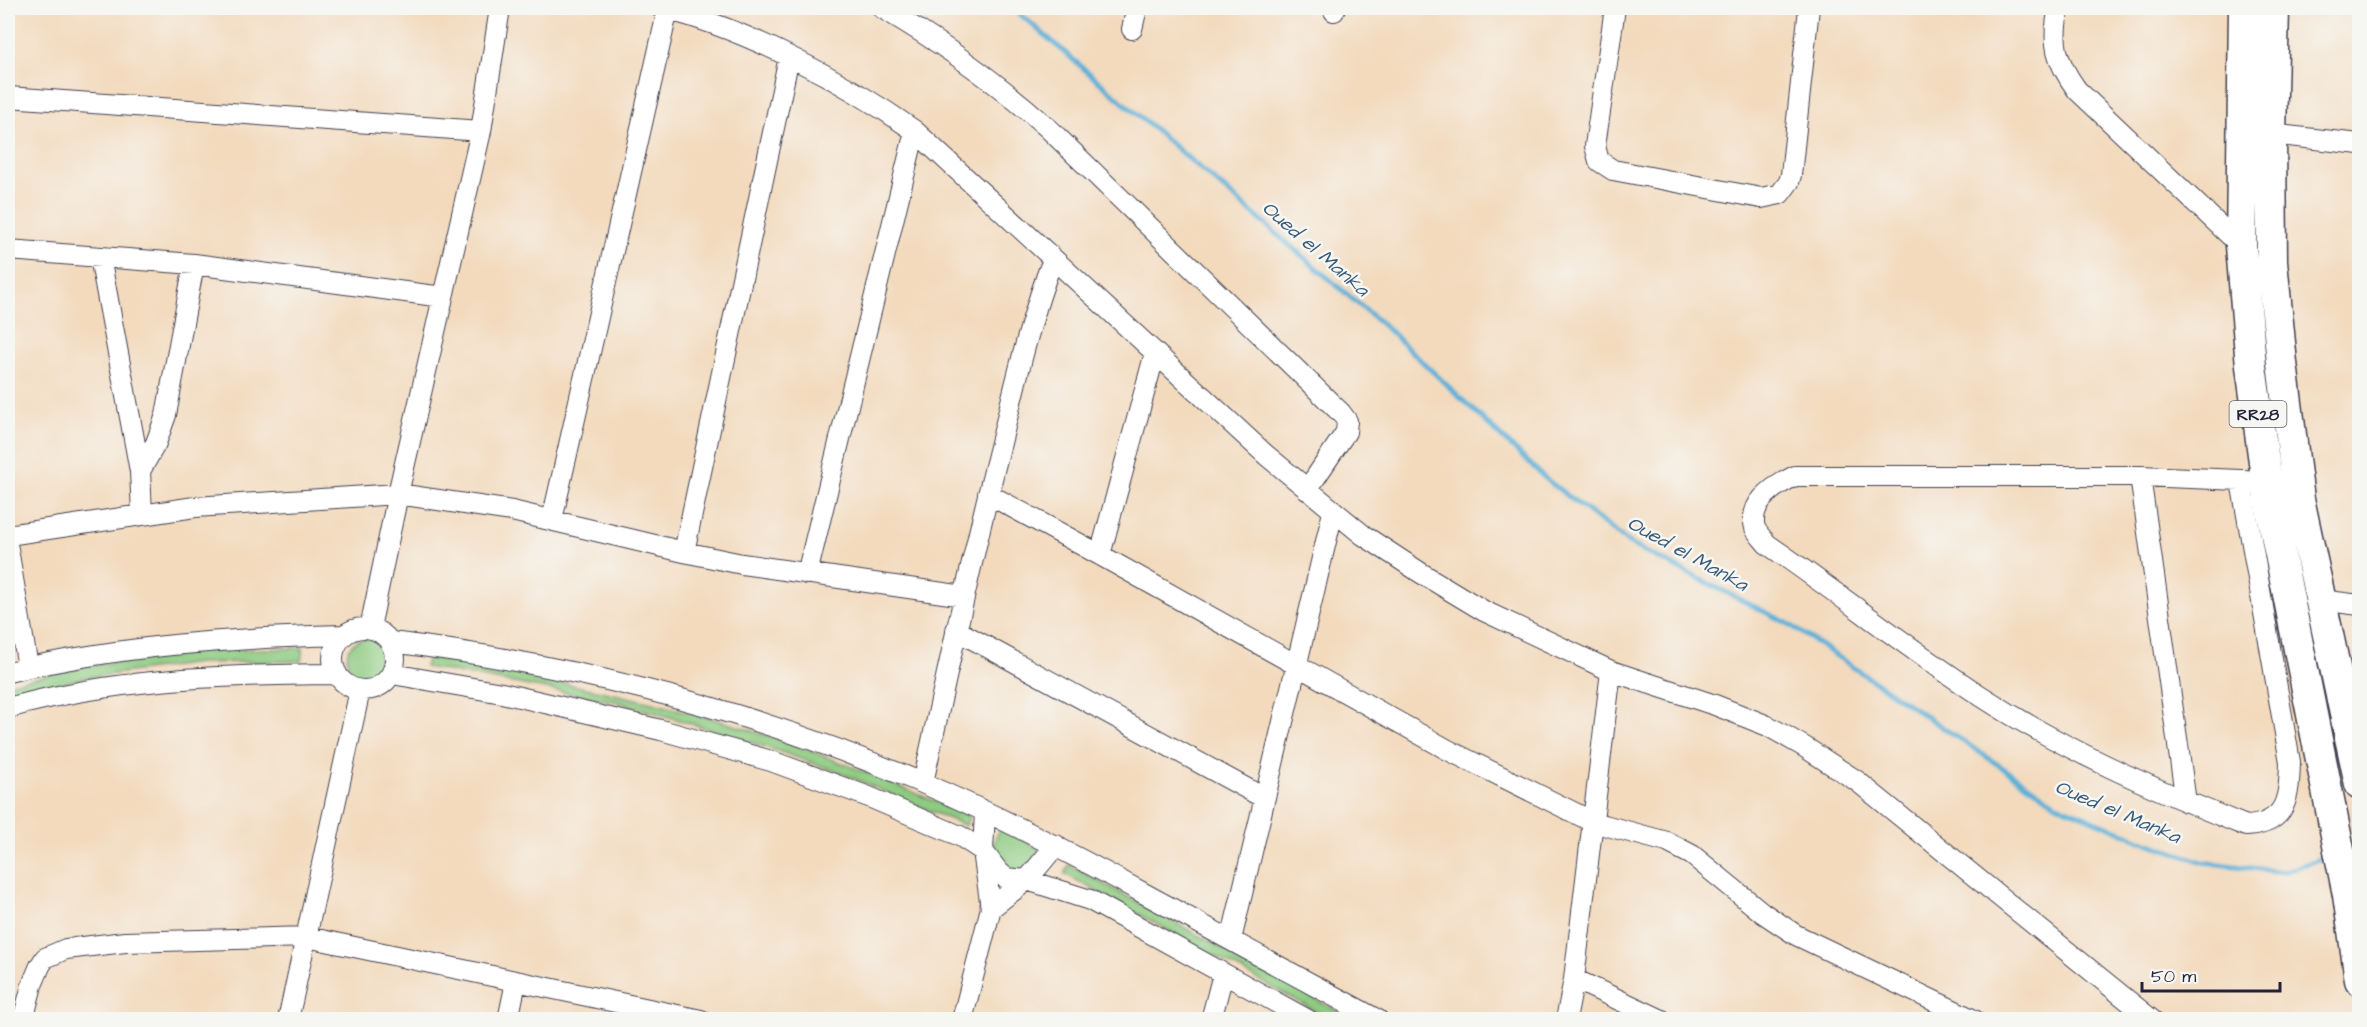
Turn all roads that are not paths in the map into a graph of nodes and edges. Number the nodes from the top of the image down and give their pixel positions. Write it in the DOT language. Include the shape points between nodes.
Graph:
graph roads {
  1 [pos="500,8"];
  2 [pos="664,8"];
  3 [pos="882,8"];
  4 [pos="1137,8"];
  5 [pos="1615,8"];
  6 [pos="1809,8"];
  7 [pos="2059,8"];
  8 [pos="2244,8"];
  9 [pos="2274,8"];
  10 [pos="1132,29"];
  11 [pos="789,57"];
  12 [pos="8,97"];
  13 [pos="915,130"];
  14 [pos="481,131"];
  15 [pos="2241,133"];
  16 [pos="2271,134"];
  17 [pos="2360,144"];
  18 [pos="2241,246"];
  19 [pos="8,250"];
  20 [pos="100,257"];
  21 [pos="1053,259"];
  22 [pos="194,264"];
  23 [pos="443,297"];
  24 [pos="1155,353"];
  25 [pos="140,471"];
  26 [pos="2140,476"];
  27 [pos="2254,481"];
  28 [pos="1307,490"];
  29 [pos="398,494"];
  30 [pos="988,494"];
  31 [pos="1333,512"];
  32 [pos="142,514"];
  33 [pos="552,520"];
  34 [pos="8,535"];
  35 [pos="8,549"];
  36 [pos="684,552"];
  37 [pos="1101,555"];
  38 [pos="807,574"];
  39 [pos="964,596"];
  40 [pos="2320,600"];
  41 [pos="2360,604"];
  42 [pos="370,628"];
  43 [pos="956,630"];
  44 [pos="343,635"];
  45 [pos="391,642"];
  46 [pos="1296,665"];
  47 [pos="28,667"];
  48 [pos="1611,671"];
  49 [pos="8,672"];
  50 [pos="392,674"];
  51 [pos="336,675"];
  52 [pos="360,690"];
  53 [pos="8,708"];
  54 [pos="923,783"];
  55 [pos="2360,784"];
  56 [pos="1264,798"];
  57 [pos="2186,802"];
  58 [pos="985,812"];
  59 [pos="1593,822"];
  60 [pos="1056,845"];
  61 [pos="983,851"];
  62 [pos="1028,880"];
  63 [pos="991,908"];
  64 [pos="307,937"];
  65 [pos="1231,940"];
  66 [pos="1223,974"];
  67 [pos="1574,979"];
  68 [pos="2360,980"];
  69 [pos="516,982"];
  70 [pos="23,1020"];
  71 [pos="288,1020"];
  72 [pos="508,1020"];
  73 [pos="701,1020"];
  74 [pos="962,1020"];
  75 [pos="1211,1020"];
  76 [pos="1308,1020"];
  77 [pos="1378,1020"];
  78 [pos="1566,1020"];
  79 [pos="1662,1020"];
  80 [pos="1974,1020"];
  81 [pos="2152,1020"];
  1 -- 14 [label="street"];
  2 -- 11 [label="street"];
  2 -- 33 [label="street"];
  3 -- 28 [label="street" via="945,46 1026,108 1341,413 1347,421 1346,432"];
  4 -- 10 [label="street"];
  5 -- 6 [label="street" via="1595,146 1599,161 1613,170 1761,198 1780,194 1791,175"];
  7 -- 18 [label="street" via="2056,54 2077,90"];
  8 -- 15 [label="main road, RR28"];
  9 -- 16 [label="main road, RR28"];
  11 -- 13 [label="street" via="880,106"];
  11 -- 36 [label="street"];
  12 -- 14 [label="street"];
  13 -- 21 [label="street"];
  13 -- 38 [label="street"];
  14 -- 23 [label="street"];
  15 -- 16 [label="street"];
  15 -- 18 [label="main road, RR28"];
  16 -- 17 [label="street"];
  16 -- 40 [label="main road, RR28" via="2272,262 2281,352 2299,499"];
  18 -- 27 [label="main road, RR28" via="2251,366"];
  19 -- 20 [label="street"];
  20 -- 22 [label="street"];
  20 -- 25 [label="street"];
  21 -- 24 [label="street"];
  21 -- 30 [label="street" via="1028,335"];
  22 -- 23 [label="street"];
  22 -- 25 [label="street" via="166,415"];
  23 -- 29 [label="street"];
  24 -- 28 [label="street"];
  24 -- 37 [label="street"];
  25 -- 32 [label="street"];
  26 -- 27 [label="street"];
  26 -- 57 [label="street"];
  26 -- 57 [label="street" via="1796,476 1775,485 1764,496 1755,513 1755,529 1767,544 1981,696 2071,750"];
  27 -- 57 [label="street" via="2290,762 2284,806 2277,817 2246,826"];
  27 -- 68 [label="main road, RR28" via="2348,896"];
  28 -- 31 [label="street"];
  29 -- 32 [label="street"];
  29 -- 33 [label="street"];
  29 -- 42 [label="street"];
  30 -- 37 [label="street"];
  30 -- 39 [label="street"];
  31 -- 46 [label="street"];
  31 -- 48 [label="street" via="1484,611"];
  32 -- 34 [label="street"];
  33 -- 36 [label="street"];
  35 -- 47 [label="street"];
  36 -- 38 [label="street"];
  37 -- 46 [label="street"];
  38 -- 39 [label="street"];
  39 -- 43 [label="street"];
  40 -- 41 [label="street"];
  40 -- 55 [label="main road, RR28"];
  42 -- 44 [label="street" via="361,627"];
  42 -- 45 [label="street"];
  43 -- 54 [label="street"];
  43 -- 56 [label="street"];
  44 -- 47 [label="street" via="197,642 102,653"];
  44 -- 51 [label="street" via="333,653"];
  45 -- 50 [label="street" via="395,653"];
  45 -- 54 [label="street" via="511,661 651,691 759,722"];
  46 -- 56 [label="street"];
  46 -- 59 [label="street" via="1448,750"];
  47 -- 49 [label="street"];
  48 -- 59 [label="street"];
  48 -- 81 [label="street" via="1768,726 1848,775"];
  50 -- 52 [label="street" via="372,689"];
  50 -- 61 [label="street" via="575,709 771,761 922,818"];
  51 -- 52 [label="street" via="346,685"];
  51 -- 53 [label="street" via="150,681"];
  52 -- 64 [label="street"];
  54 -- 58 [label="street"];
  56 -- 65 [label="street"];
  58 -- 60 [label="street"];
  58 -- 61 [label="street"];
  59 -- 67 [label="street"];
  59 -- 80 [label="street" via="1676,845 1788,930"];
  60 -- 62 [label="street"];
  60 -- 65 [label="street"];
  61 -- 62 [label="street" via="1006,878"];
  61 -- 63 [label="street"];
  62 -- 63 [label="street"];
  62 -- 66 [label="street" via="1090,900"];
  63 -- 74 [label="street"];
  64 -- 69 [label="street"];
  64 -- 70 [label="street" via="146,941 66,949 45,958 40,966"];
  64 -- 71 [label="street"];
  65 -- 77 [label="street"];
  66 -- 75 [label="street"];
  66 -- 76 [label="street"];
  67 -- 78 [label="street"];
  67 -- 79 [label="street"];
  69 -- 72 [label="street"];
  69 -- 73 [label="street"];
}
